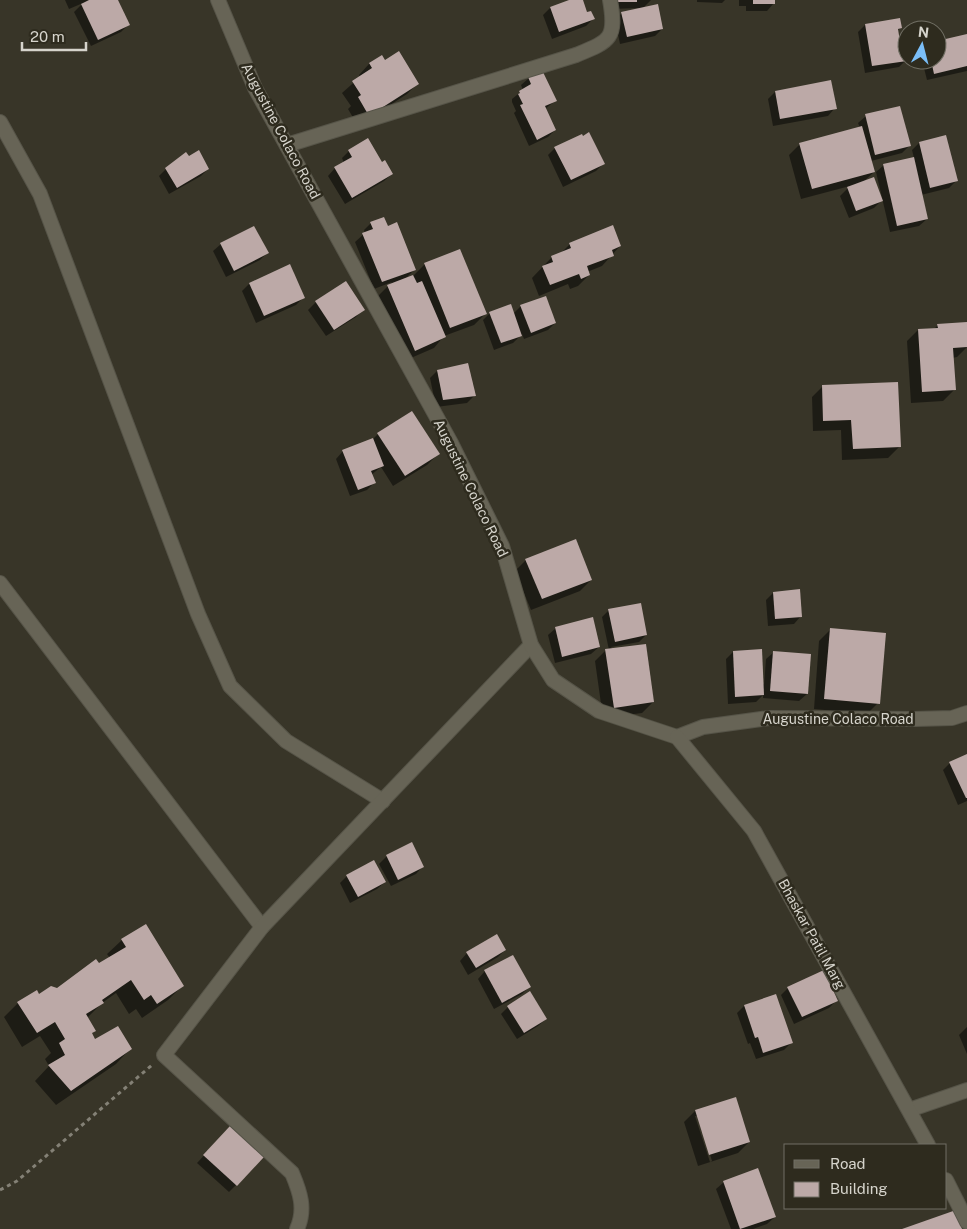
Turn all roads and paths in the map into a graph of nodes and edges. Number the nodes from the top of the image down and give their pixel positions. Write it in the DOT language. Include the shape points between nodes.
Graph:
graph roads {
  1 [pos="218,0"];
  2 [pos="610,0"];
  3 [pos="0,122"];
  4 [pos="287,145"];
  5 [pos="0,583"];
  6 [pos="531,645"];
  7 [pos="967,713"];
  8 [pos="676,737"];
  9 [pos="382,800"];
  10 [pos="262,927"];
  11 [pos="164,1055"];
  12 [pos="967,1090"];
  13 [pos="910,1110"];
  14 [pos="927,1144"];
  15 [pos="947,1182"];
  16 [pos="0,1190"];
  17 [pos="967,1222"];
  18 [pos="297,1229"];
  1 -- 4 [label="street, Augustine Colaco Road" via="255,88"];
  2 -- 4 [label="street" via="614,20 609,38 576,56"];
  3 -- 9 [label="street" via="40,194 195,605 230,686 286,741"];
  4 -- 6 [label="street, Augustine Colaco Road" via="451,443 502,546"];
  5 -- 10 [label="street"];
  6 -- 8 [label="street, Augustine Colaco Road" via="554,680 598,711"];
  6 -- 9 [label="street"];
  7 -- 8 [label="street, Augustine Colaco Road" via="952,718 915,719 769,718 703,727"];
  8 -- 13 [label="street, Bhaskar Patil Marg" via="754,831"];
  9 -- 10 [label="street"];
  10 -- 11 [label="street"];
  11 -- 16 [label="path" via="17,1181"];
  11 -- 18 [label="street" via="292,1173 300,1192 302,1218"];
  12 -- 13 [label="street"];
  13 -- 14 [label="street, Bhaskar Patil Marg"];
  15 -- 17 [label="street"];
}
